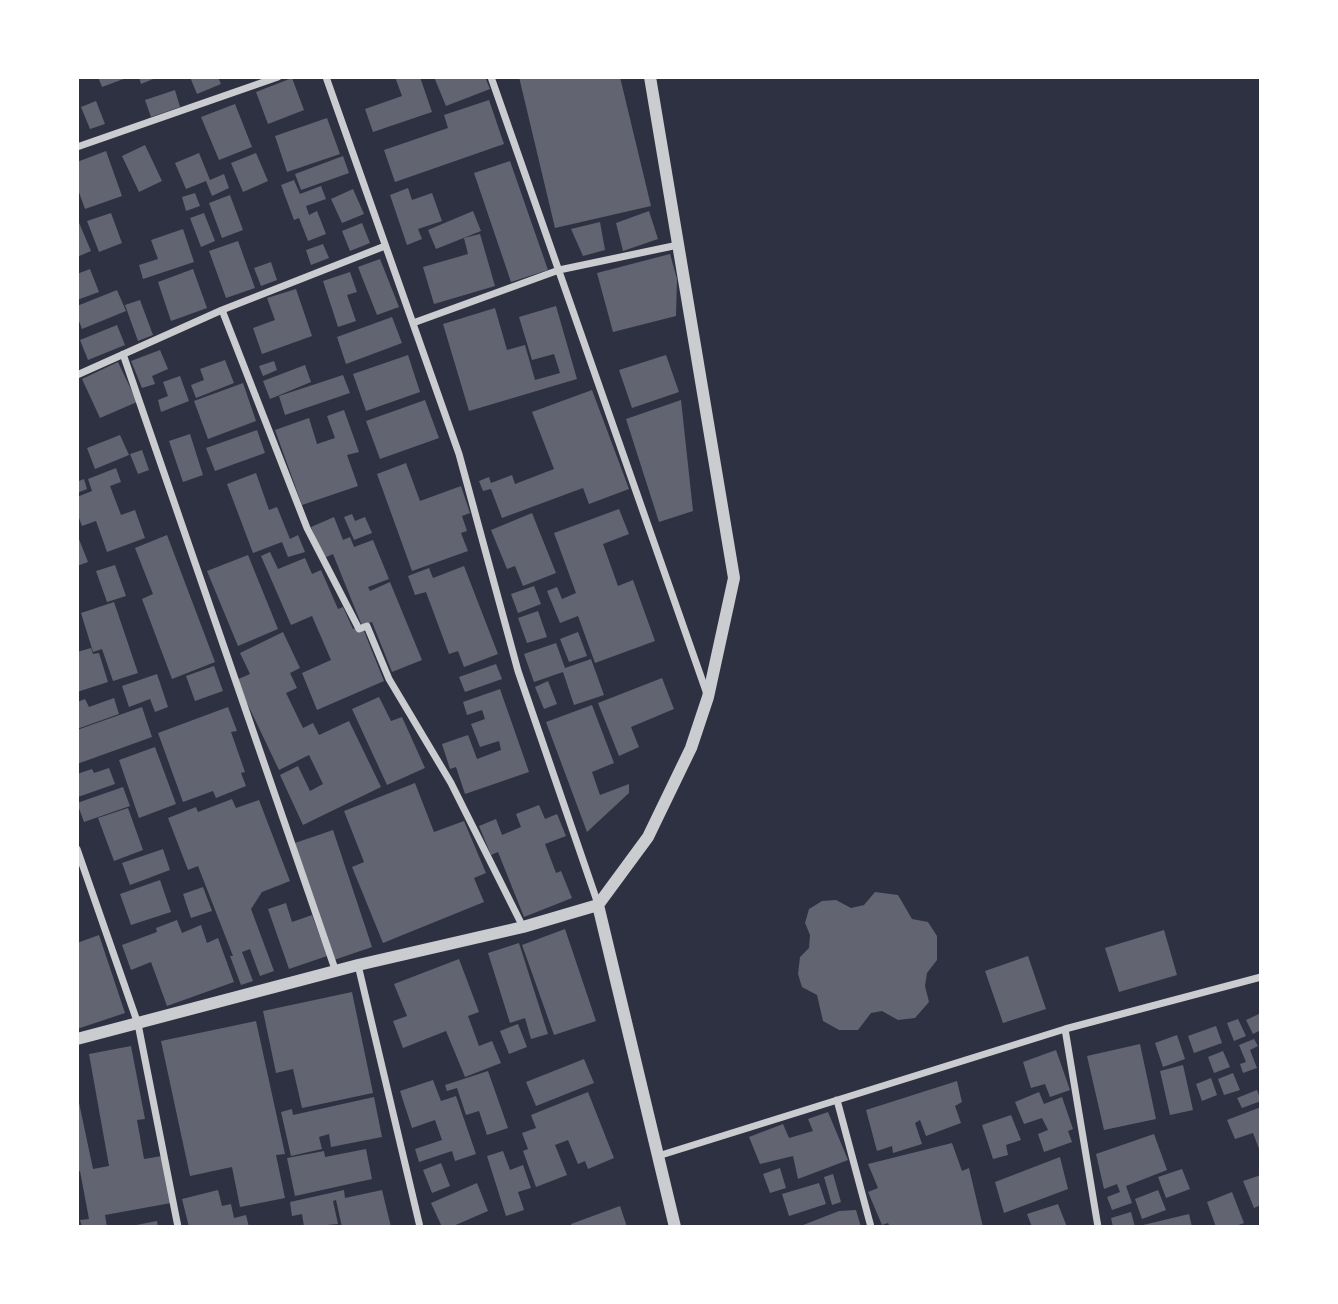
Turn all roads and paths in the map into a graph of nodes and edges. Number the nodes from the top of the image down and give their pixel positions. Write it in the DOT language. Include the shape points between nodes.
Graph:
graph roads {
  1 [pos="278,77"];
  2 [pos="326,77"];
  3 [pos="491,77"];
  4 [pos="650,77"];
  5 [pos="77,147"];
  6 [pos="678,245"];
  7 [pos="385,246"];
  8 [pos="559,270"];
  9 [pos="222,310"];
  10 [pos="413,323"];
  11 [pos="123,354"];
  12 [pos="77,375"];
  13 [pos="708,697"];
  14 [pos="77,849"];
  15 [pos="598,905"];
  16 [pos="523,927"];
  17 [pos="358,965"];
  18 [pos="337,973"];
  19 [pos="1261,978"];
  20 [pos="138,1024"];
  21 [pos="1065,1029"];
  22 [pos="77,1039"];
  23 [pos="837,1100"];
  24 [pos="658,1156"];
  25 [pos="178,1227"];
  26 [pos="420,1227"];
  27 [pos="675,1227"];
  28 [pos="872,1227"];
  29 [pos="1098,1227"];
  1 -- 5 [label="street"];
  2 -- 7 [label="street"];
  3 -- 8 [label="street"];
  4 -- 6 [label="street"];
  6 -- 8 [label="street"];
  6 -- 13 [label="street" via="734,578"];
  7 -- 9 [label="street"];
  7 -- 10 [label="street"];
  8 -- 10 [label="street"];
  8 -- 13 [label="street"];
  9 -- 11 [label="street"];
  9 -- 16 [label="street" via="307,528 359,629 367,626 389,679 451,783"];
  10 -- 15 [label="street" via="460,454 518,671"];
  11 -- 12 [label="street"];
  11 -- 18 [label="street"];
  13 -- 15 [label="street" via="691,748 648,837"];
  14 -- 20 [label="street"];
  15 -- 16 [label="street"];
  15 -- 24 [label="street"];
  16 -- 17 [label="street"];
  17 -- 18 [label="street"];
  17 -- 26 [label="street"];
  18 -- 20 [label="street"];
  19 -- 21 [label="street"];
  20 -- 22 [label="street"];
  20 -- 25 [label="street"];
  21 -- 23 [label="street"];
  21 -- 29 [label="street"];
  23 -- 24 [label="street"];
  23 -- 28 [label="street"];
  24 -- 27 [label="street"];
}
